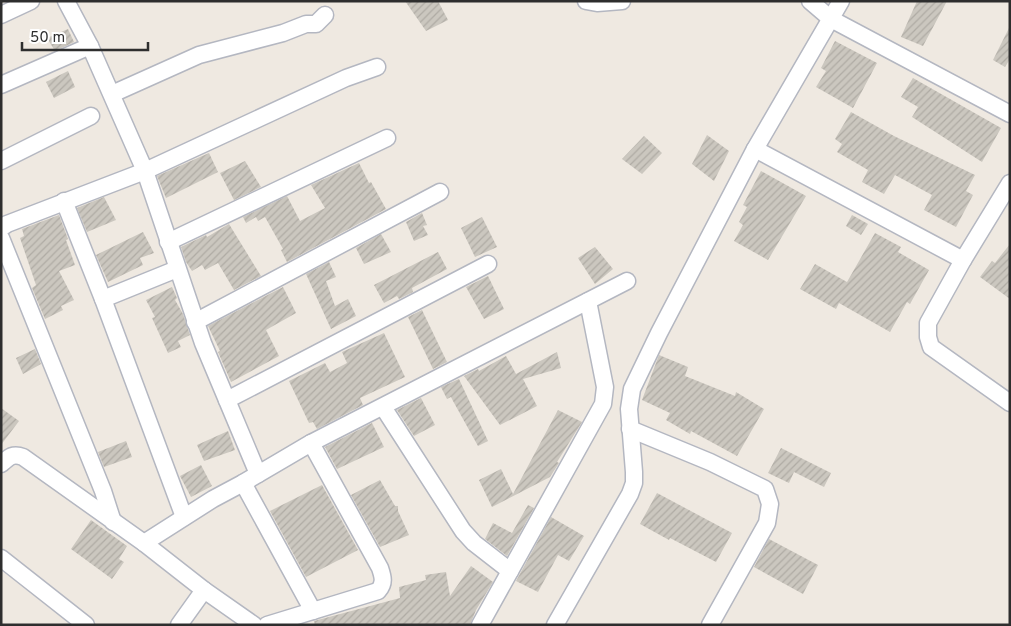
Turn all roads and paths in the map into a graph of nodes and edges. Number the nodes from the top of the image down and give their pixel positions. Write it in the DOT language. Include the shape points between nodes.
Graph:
graph roads {
  1 [pos="31,1"];
  2 [pos="586,1"];
  3 [pos="622,1"];
  4 [pos="810,1"];
  5 [pos="841,1"];
  6 [pos="71,3"];
  7 [pos="1,15"];
  8 [pos="325,15"];
  9 [pos="831,19"];
  10 [pos="90,46"];
  11 [pos="378,67"];
  12 [pos="1,85"];
  13 [pos="112,94"];
  14 [pos="1010,114"];
  15 [pos="91,116"];
  16 [pos="387,138"];
  17 [pos="755,149"];
  18 [pos="1,161"];
  19 [pos="145,171"];
  20 [pos="1010,183"];
  21 [pos="440,192"];
  22 [pos="64,201"];
  23 [pos="1,228"];
  24 [pos="1,238"];
  25 [pos="168,242"];
  26 [pos="963,260"];
  27 [pos="488,264"];
  28 [pos="177,269"];
  29 [pos="627,281"];
  30 [pos="103,299"];
  31 [pos="588,301"];
  32 [pos="195,322"];
  33 [pos="227,400"];
  34 [pos="1010,403"];
  35 [pos="383,407"];
  36 [pos="630,428"];
  37 [pos="311,443"];
  38 [pos="1,464"];
  39 [pos="258,474"];
  40 [pos="243,483"];
  41 [pos="184,517"];
  42 [pos="113,522"];
  43 [pos="144,543"];
  44 [pos="1,558"];
  45 [pos="510,571"];
  46 [pos="204,590"];
  47 [pos="313,611"];
  48 [pos="86,625"];
  49 [pos="179,625"];
  50 [pos="254,625"];
  51 [pos="267,625"];
  52 [pos="480,625"];
  53 [pos="556,625"];
  54 [pos="710,625"];
  1 -- 7 [label="street"];
  2 -- 3 [label="street"];
  4 -- 9 [label="street"];
  5 -- 9 [label="street"];
  6 -- 10 [label="street"];
  8 -- 13 [label="street" via="316,24 306,24 199,55"];
  9 -- 14 [label="street"];
  9 -- 17 [label="street"];
  10 -- 12 [label="street"];
  10 -- 13 [label="street"];
  11 -- 19 [label="street" via="346,78"];
  13 -- 19 [label="street"];
  15 -- 18 [label="street"];
  16 -- 25 [label="street"];
  17 -- 26 [label="street"];
  17 -- 36 [label="street" via="632,389"];
  19 -- 22 [label="street"];
  19 -- 25 [label="street"];
  20 -- 26 [label="street"];
  21 -- 32 [label="street"];
  22 -- 23 [label="street"];
  22 -- 30 [label="street"];
  24 -- 42 [label="street" via="104,491"];
  25 -- 28 [label="street"];
  26 -- 34 [label="street" via="928,324 929,342 931,347"];
  27 -- 33 [label="street"];
  28 -- 30 [label="street"];
  28 -- 32 [label="street"];
  29 -- 31 [label="street"];
  30 -- 41 [label="street"];
  31 -- 35 [label="street"];
  31 -- 45 [label="street" via="605,387 603,404"];
  32 -- 33 [label="street"];
  33 -- 39 [label="street"];
  35 -- 37 [label="street"];
  35 -- 45 [label="street" via="463,531"];
  36 -- 53 [label="street" via="634,484"];
  36 -- 54 [label="street" via="765,489 770,504 767,524"];
  37 -- 39 [label="street"];
  37 -- 47 [label="street" via="383,579 378,591"];
  38 -- 42 [label="street" via="10,456 23,457"];
  39 -- 40 [label="street"];
  40 -- 41 [label="street"];
  40 -- 47 [label="street"];
  41 -- 43 [label="street"];
  42 -- 43 [label="street"];
  43 -- 46 [label="street"];
  44 -- 48 [label="street"];
  45 -- 52 [label="street"];
  46 -- 49 [label="street"];
  46 -- 50 [label="street"];
  47 -- 51 [label="street"];
}
